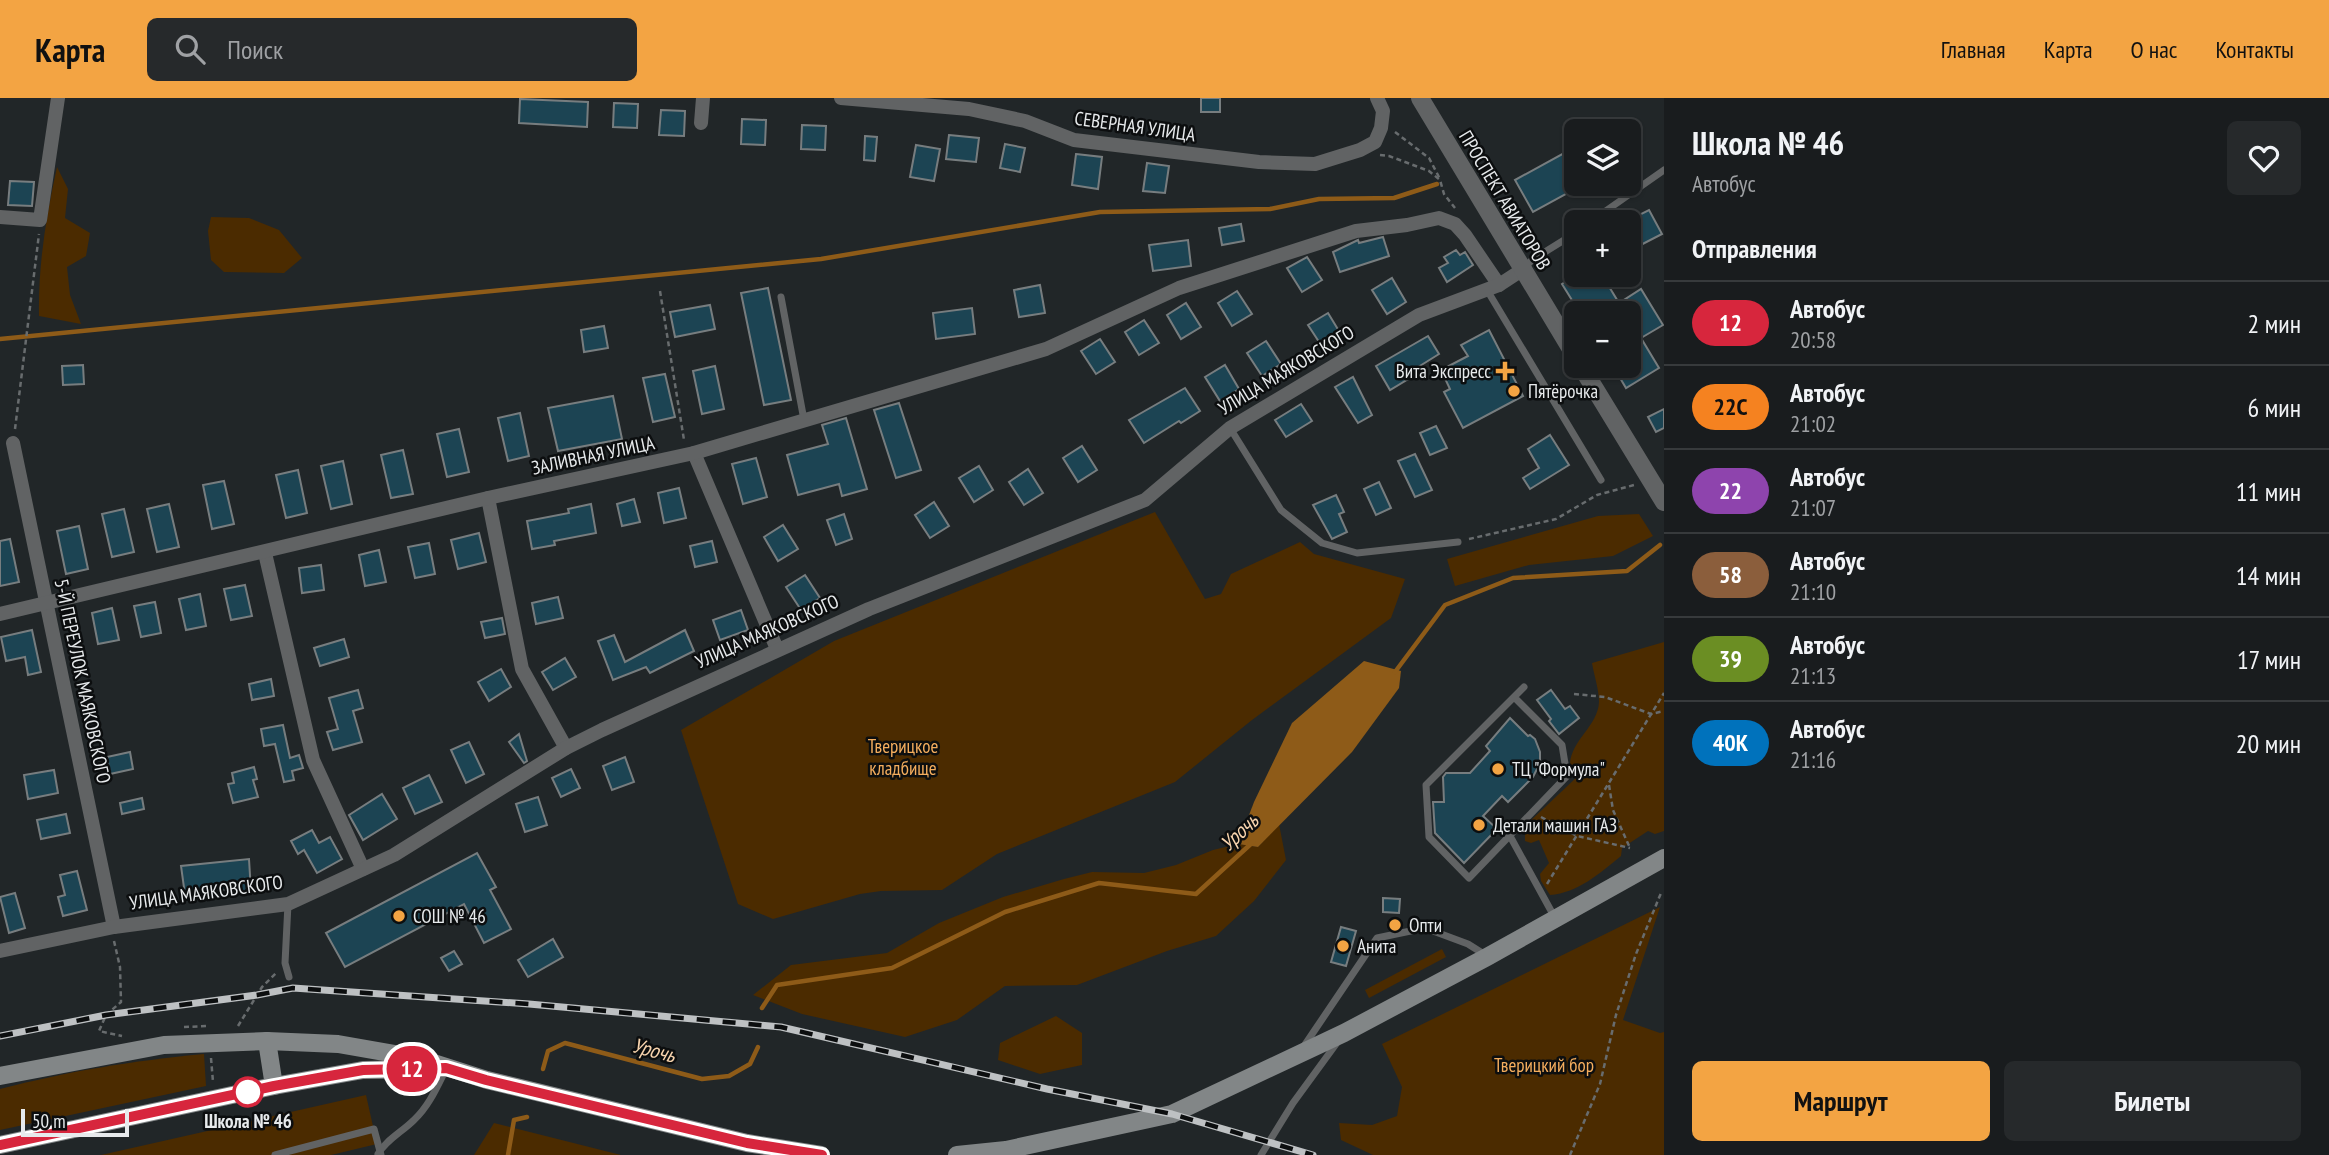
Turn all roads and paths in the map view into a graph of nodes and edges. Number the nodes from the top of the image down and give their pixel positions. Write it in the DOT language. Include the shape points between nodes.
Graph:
graph roads {
  1 [pos="58,98"];
  2 [pos="704,98"];
  3 [pos="841,98"];
  4 [pos="1420,98"];
  5 [pos="1380,105"];
  6 [pos="701,123"];
  7 [pos="1379,155"];
  8 [pos="1664,170"];
  9 [pos="1440,180"];
  10 [pos="1607,210"];
  11 [pos="0,217"];
  12 [pos="40,220"];
  13 [pos="1459,228"];
  14 [pos="1564,240"];
  15 [pos="1522,270"];
  16 [pos="1493,287"];
  17 [pos="660,291"];
  18 [pos="781,297"];
  19 [pos="1564,338"];
  20 [pos="1588,378"];
  21 [pos="804,421"];
  22 [pos="1230,428"];
  23 [pos="13,443"];
  24 [pos="690,454"];
  25 [pos="1601,480"];
  26 [pos="1651,480"];
  27 [pos="488,498"];
  28 [pos="1664,502"];
  29 [pos="1458,542"];
  30 [pos="265,553"];
  31 [pos="48,604"];
  32 [pos="0,614"];
  33 [pos="776,649"];
  34 [pos="1524,687"];
  35 [pos="1664,693"];
  36 [pos="1574,694"];
  37 [pos="1514,697"];
  38 [pos="1664,712"];
  39 [pos="1651,714"];
  40 [pos="566,748"];
  41 [pos="1609,783"];
  42 [pos="1532,813"];
  43 [pos="1510,835"];
  44 [pos="1577,836"];
  45 [pos="1664,858"];
  46 [pos="363,869"];
  47 [pos="1661,892"];
  48 [pos="1541,893"];
  49 [pos="288,904"];
  50 [pos="1555,918"];
  51 [pos="112,927"];
  52 [pos="0,951"];
  53 [pos="1488,957"];
  54 [pos="289,977"];
  55 [pos="99,1031"];
  56 [pos="1344,1033"];
  57 [pos="267,1041"];
  58 [pos="1297,1056"];
  59 [pos="446,1068"];
  60 [pos="0,1076"];
  61 [pos="274,1086"];
  62 [pos="0,1145"];
  63 [pos="745,1149"];
  64 [pos="1007,1153"];
  65 [pos="379,1154"];
  66 [pos="275,1155"];
  67 [pos="821,1155"];
  68 [pos="957,1155"];
  69 [pos="1261,1155"];
  70 [pos="1570,1155"];
  1 -- 12 [label="street"];
  2 -- 6 [label="street"];
  3 -- 5 [label="street, СЕВЕРНАЯ УЛИЦА" via="969,109 1025,121 1074,140 1259,162 1315,164 1375,142 1381,128"];
  4 -- 15 [label="street, ПРОСПЕКТ АВИАТОРОВ"];
  5 -- 9 [label="path" via="1391,128 1429,158"];
  7 -- 9 [label="path" via="1429,171"];
  8 -- 10 [label="lane"];
  9 -- 13 [label="path"];
  11 -- 12 [label="street"];
  12 -- 23 [label="path"];
  13 -- 16 [label="street"];
  13 -- 21 [label="street, ЗАЛИВНАЯ УЛИЦА" via="1438,218 1356,231 1180,288 1046,349"];
  14 -- 15 [label="lane"];
  15 -- 16 [label="street, УЛИЦА МАЯКОВСКОГО"];
  15 -- 19 [label="street, ПРОСПЕКТ АВИАТОРОВ"];
  16 -- 22 [label="street, УЛИЦА МАЯКОВСКОГО" via="1419,314"];
  16 -- 25 [label="lane"];
  17 -- 24 [label="path"];
  18 -- 21 [label="lane"];
  20 -- 26 [label="street"];
  21 -- 24 [label="street, ЗАЛИВНАЯ УЛИЦА"];
  22 -- 29 [label="lane" via="1280,510 1322,543 1357,553"];
  22 -- 33 [label="street, УЛИЦА МАЯКОВСКОГО" via="1145,500"];
  23 -- 31 [label="street, 5-Й ПЕРЕУЛОК МАЯКОВСКОГО"];
  24 -- 27 [label="street, ЗАЛИВНАЯ УЛИЦА"];
  24 -- 33 [label="street"];
  26 -- 28 [label="street"];
  26 -- 29 [label="path" via="1597,495 1556,519"];
  27 -- 30 [label="street, ЗАЛИВНАЯ УЛИЦА"];
  27 -- 40 [label="street" via="522,668"];
  30 -- 31 [label="street, ЗАЛИВНАЯ УЛИЦА"];
  30 -- 46 [label="street" via="313,760"];
  31 -- 32 [label="street, ЗАЛИВНАЯ УЛИЦА"];
  31 -- 51 [label="street, 5-Й ПЕРЕУЛОК МАЯКОВСКОГО"];
  33 -- 40 [label="street, УЛИЦА МАЯКОВСКОГО"];
  34 -- 37 [label="lane"];
  35 -- 39 [label="path"];
  36 -- 39 [label="path" via="1605,697"];
  37 -- 42 [label="lane" via="1562,745 1567,776"];
  37 -- 43 [label="lane" via="1426,785 1429,837 1469,878"];
  38 -- 39 [label="path"];
  39 -- 41 [label="path"];
  40 -- 46 [label="street, УЛИЦА МАЯКОВСКОГО" via="394,855"];
  41 -- 44 [label="path"];
  41 -- 44 [label="path" via="1613,810 1630,848"];
  42 -- 43 [label="lane"];
  42 -- 44 [label="path"];
  43 -- 48 [label="lane"];
  44 -- 48 [label="path"];
  45 -- 50 [label="main road"];
  46 -- 49 [label="street, УЛИЦА МАЯКОВСКОГО"];
  47 -- 70 [label="path" via="1616,1015 1600,1084"];
  48 -- 50 [label="lane"];
  49 -- 51 [label="street, УЛИЦА МАЯКОВСКОГО"];
  49 -- 54 [label="lane" via="285,963"];
  50 -- 53 [label="main road"];
  51 -- 52 [label="street, УЛИЦА МАЯКОВСКОГО"];
  51 -- 55 [label="path" via="121,968 121,1002 106,1015"];
  53 -- 56 [label="main road"];
  53 -- 58 [label="lane" via="1425,928 1377,939"];
  56 -- 58 [label="main road"];
  56 -- 69 [label="lane"];
  57 -- 59 [label="main road" via="338,1044 418,1058"];
  57 -- 60 [label="main road" via="164,1045"];
  57 -- 61 [label="main road"];
  58 -- 64 [label="main road" via="1172,1114"];
  59 -- 61 [label="main road" via="363,1070"];
  59 -- 63 [label="main road"];
  59 -- 65 [label="lane" via="416,1119"];
  61 -- 62 [label="main road"];
  63 -- 67 [label="main road"];
  64 -- 68 [label="main road"];
  65 -- 66 [label="lane" via="374,1129"];
}
